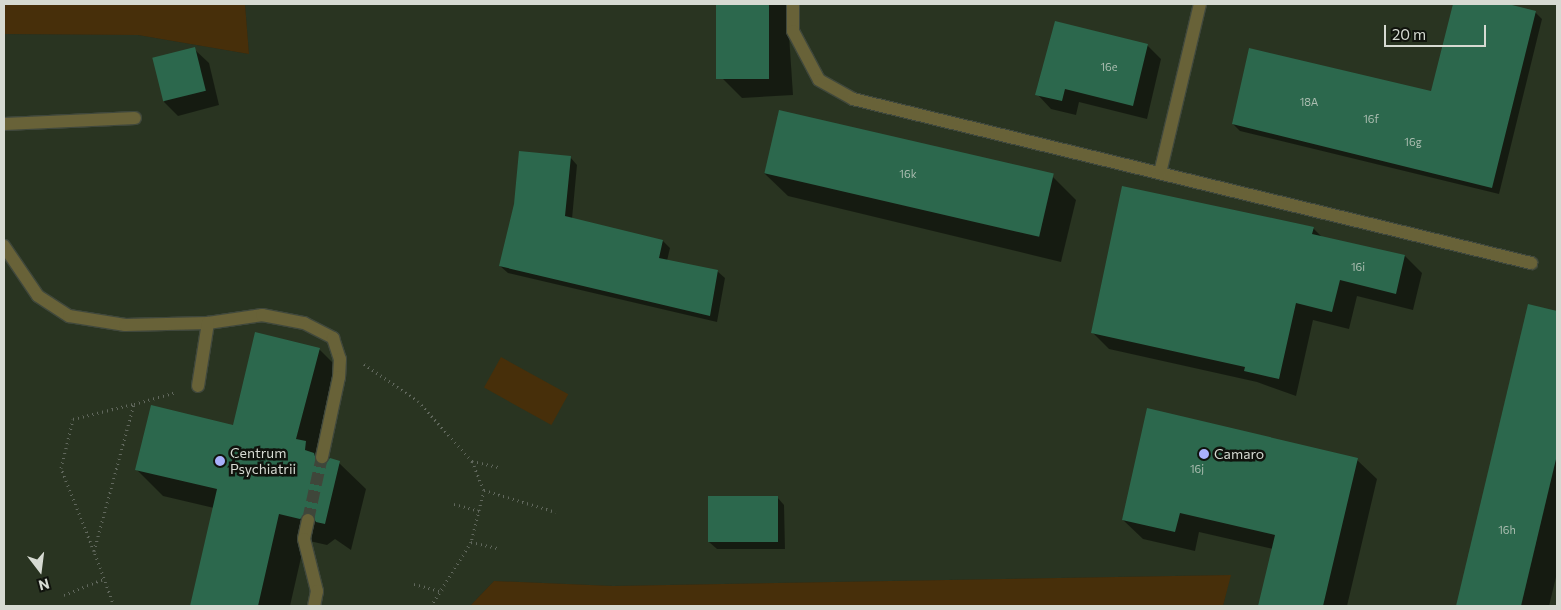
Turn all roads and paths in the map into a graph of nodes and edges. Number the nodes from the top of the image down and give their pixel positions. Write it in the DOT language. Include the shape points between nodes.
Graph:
graph roads {
  1 [pos="793,4"];
  2 [pos="1200,4"];
  3 [pos="135,118"];
  4 [pos="4,124"];
  5 [pos="1160,173"];
  6 [pos="4,246"];
  7 [pos="1531,262"];
  8 [pos="208,323"];
  9 [pos="340,359"];
  10 [pos="198,386"];
  11 [pos="134,404"];
  12 [pos="322,457"];
  13 [pos="472,461"];
  14 [pos="499,467"];
  15 [pos="484,490"];
  16 [pos="454,504"];
  17 [pos="481,511"];
  18 [pos="556,512"];
  19 [pos="308,520"];
  20 [pos="471,542"];
  21 [pos="498,548"];
  22 [pos="94,551"];
  23 [pos="103,579"];
  24 [pos="414,584"];
  25 [pos="443,592"];
  26 [pos="64,596"];
  27 [pos="114,606"];
  28 [pos="314,606"];
  29 [pos="431,606"];
  1 -- 5 [label="lane" via="794,30 819,80 853,99"];
  2 -- 5 [label="lane"];
  3 -- 4 [label="lane"];
  5 -- 7 [label="lane"];
  6 -- 8 [label="lane" via="38,296 69,316 125,325"];
  8 -- 9 [label="lane" via="262,315 304,322 332,338"];
  8 -- 10 [label="lane"];
  9 -- 12 [label="lane"];
  9 -- 13 [label="path" via="354,358 418,400"];
  10 -- 11 [label="path"];
  11 -- 22 [label="path"];
  11 -- 22 [label="path" via="73,419 61,468"];
  13 -- 14 [label="path"];
  13 -- 15 [label="path"];
  15 -- 17 [label="path"];
  15 -- 18 [label="path"];
  16 -- 17 [label="path"];
  17 -- 20 [label="path"];
  19 -- 28 [label="lane" via="304,539 317,591"];
  20 -- 21 [label="path"];
  20 -- 25 [label="path"];
  22 -- 23 [label="path"];
  23 -- 26 [label="path"];
  23 -- 27 [label="path"];
  24 -- 25 [label="path"];
  25 -- 29 [label="path"];
}
